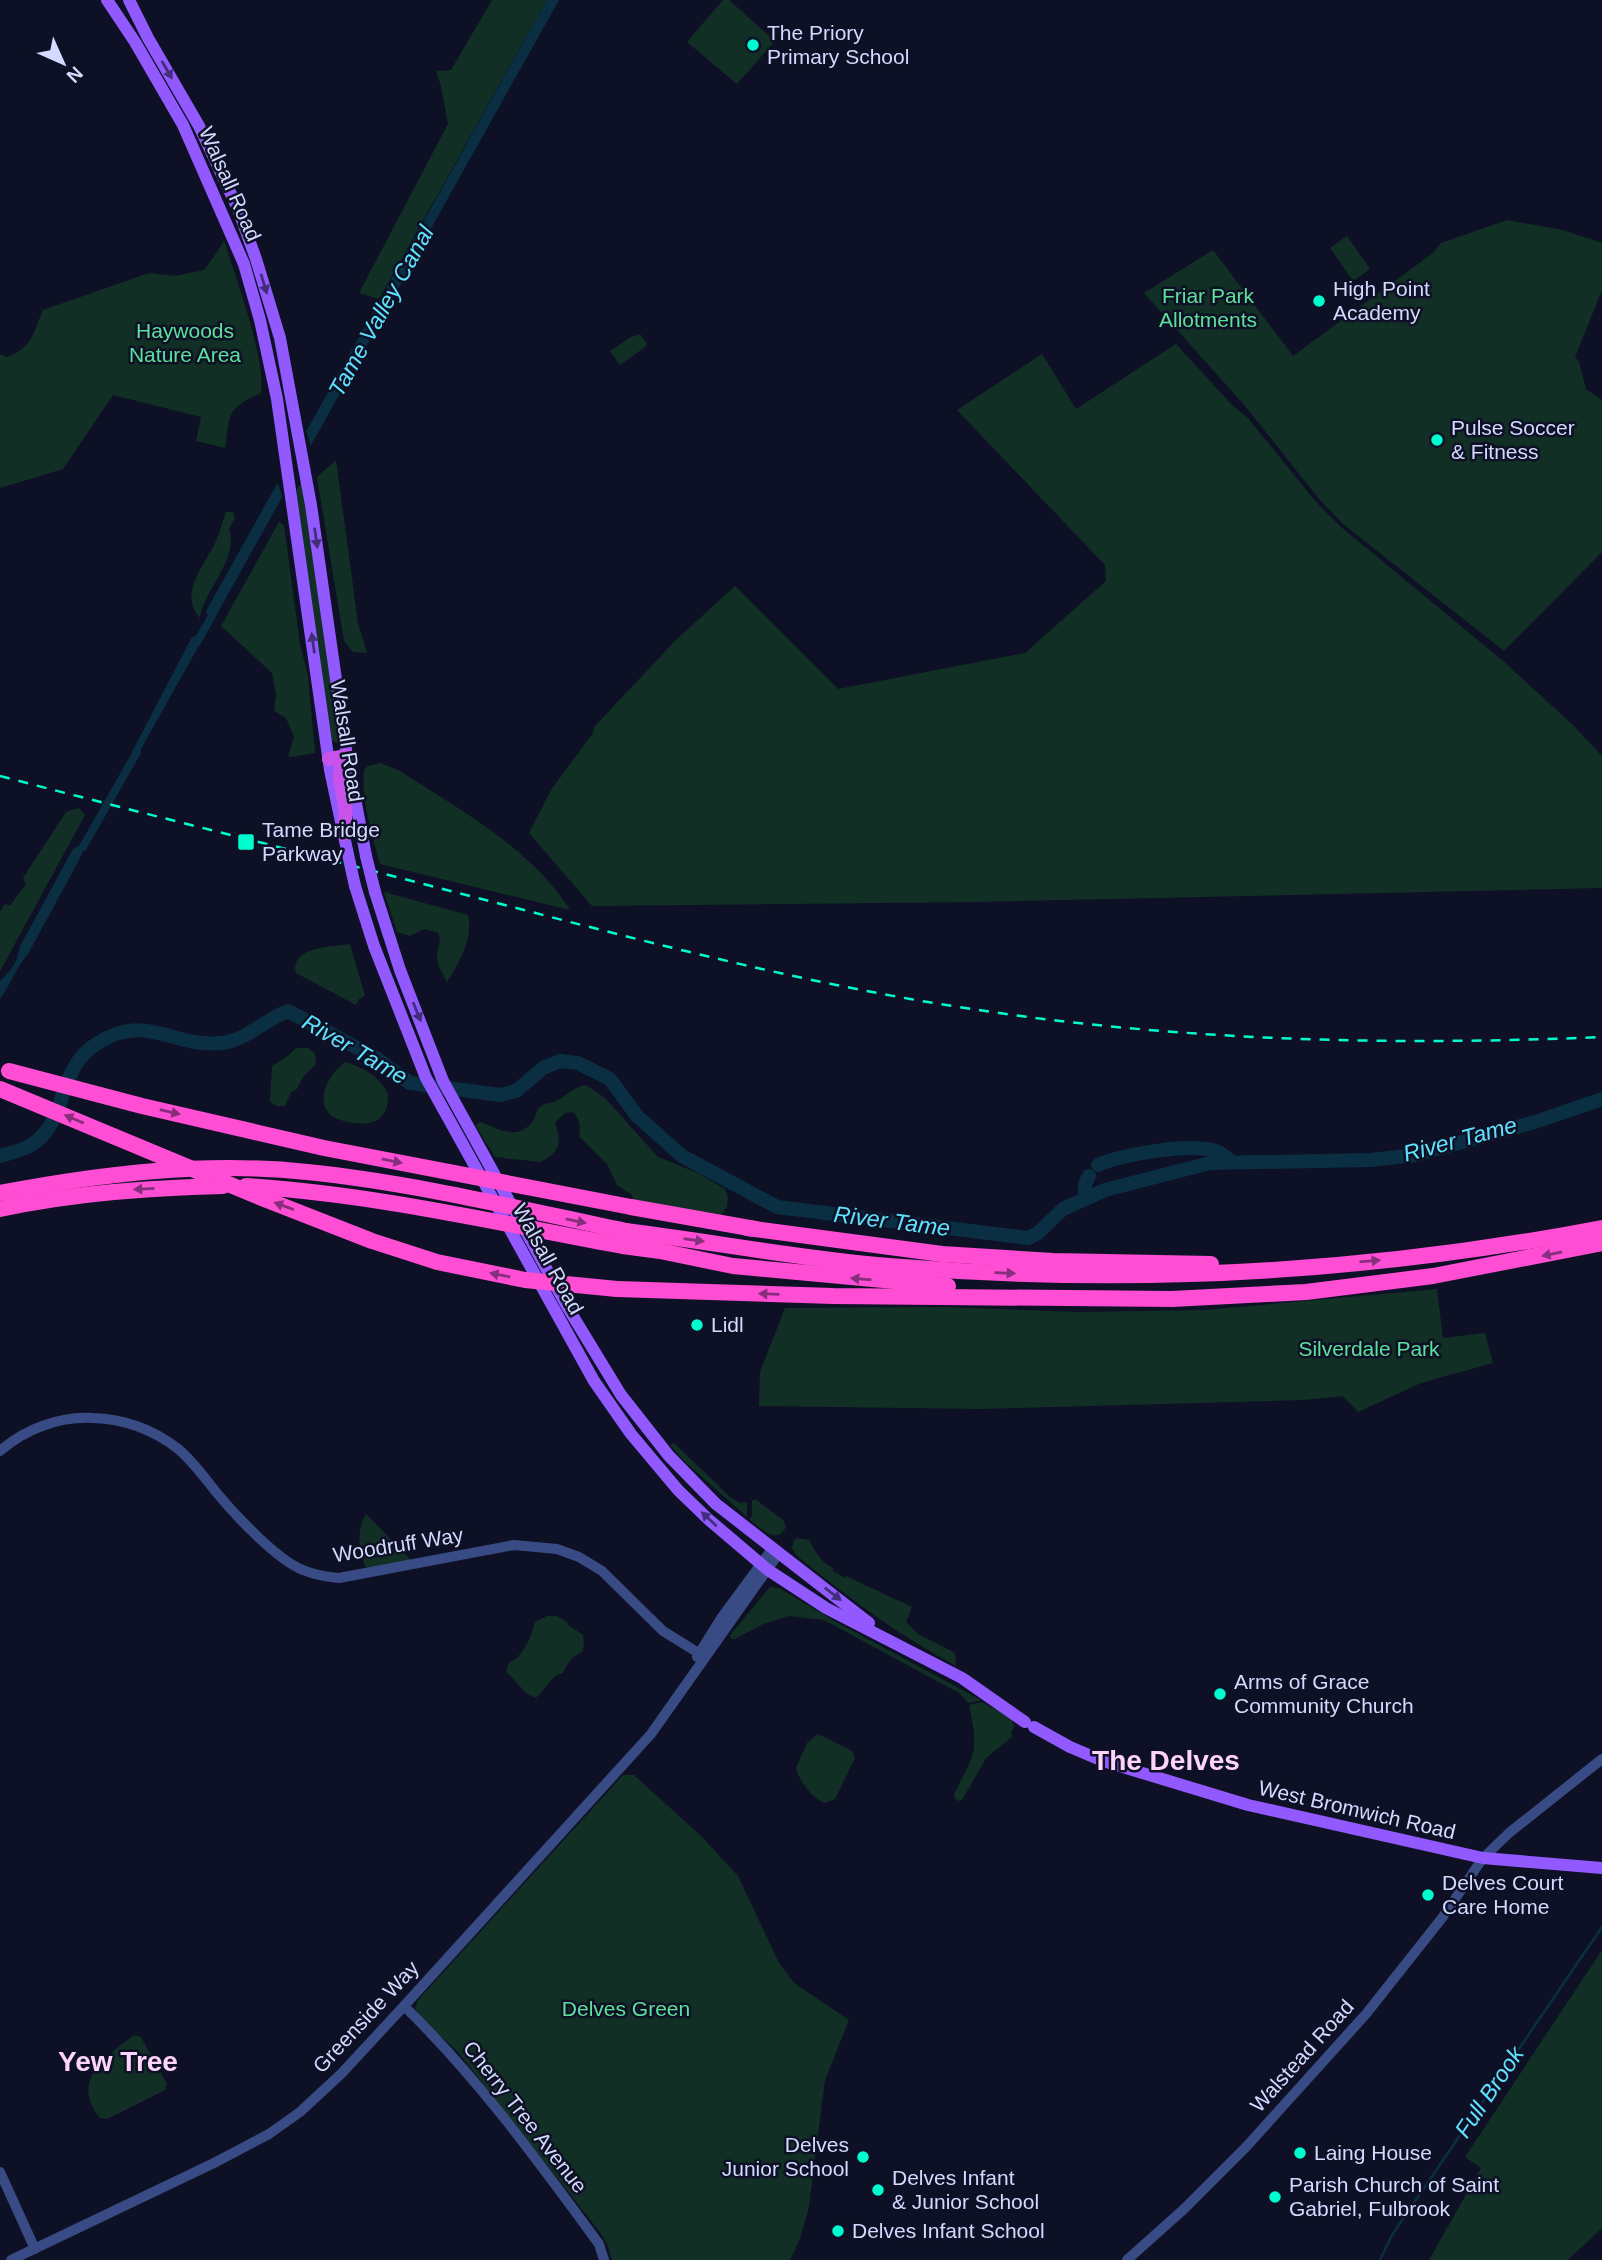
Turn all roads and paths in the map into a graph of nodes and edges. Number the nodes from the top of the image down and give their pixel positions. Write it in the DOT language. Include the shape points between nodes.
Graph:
graph roads {
  1 [pos="107,0"];
  2 [pos="129,0"];
  3 [pos="277,328"];
  4 [pos="279,412"];
  5 [pos="347,756"];
  6 [pos="329,759"];
  7 [pos="344,834"];
  8 [pos="5,1069"];
  9 [pos="0,1089"];
  10 [pos="0,1193"];
  11 [pos="0,1209"];
  12 [pos="747,1227"];
  13 [pos="1602,1228"];
  14 [pos="625,1239"];
  15 [pos="1602,1243"];
  16 [pos="1502,1264"];
  17 [pos="1302,1267"];
  18 [pos="953,1270"];
  19 [pos="615,1377"];
  20 [pos="599,1388"];
  21 [pos="0,1451"];
  22 [pos="775,1551"];
  23 [pos="764,1567"];
  24 [pos="888,1638"];
  25 [pos="702,1656"];
  26 [pos="1602,1759"];
  27 [pos="1483,1858"];
  28 [pos="1602,1868"];
  29 [pos="404,2006"];
  30 [pos="0,2172"];
  31 [pos="34,2249"];
  32 [pos="11,2260"];
  33 [pos="604,2260"];
  34 [pos="1127,2260"];
  1 -- 4 [label="main road, Walsall Road" via="177,114 215,194 247,275"];
  2 -- 3 [label="main road, Walsall Road, one-way" via="238,209"];
  3 -- 4 [label="main road" via="284,401"];
  3 -- 5 [label="main road, Walsall Road, one-way" via="305,471"];
  6 -- 4 [label="main road, Walsall Road, one-way"];
  5 -- 6 [label="highway"];
  5 -- 7 [label="highway" via="339,768 346,809"];
  5 -- 19 [label="main road, Walsall Road, one-way, bridge" via="375,892 443,1081 568,1308"];
  6 -- 7 [label="main road, Walsall Road"];
  7 -- 20 [label="main road, Walsall Road, bridge" via="374,946 426,1079"];
  8 -- 12 [label="highway, one-way, bridge" via="324,1148"];
  16 -- 9 [label="highway, one-way, bridge" via="1306,1292 1171,1300 833,1296 617,1289 525,1280 437,1262 372,1241"];
  10 -- 14 [label="highway, one-way, bridge" via="122,1174 304,1171 382,1181"];
  14 -- 11 [label="highway, one-way, bridge" via="308,1190 235,1185 111,1191"];
  12 -- 17 [label="highway" via="942,1254"];
  12 -- 18 [label="highway"];
  17 -- 13 [label="highway, one-way" via="1420,1256"];
  16 -- 14 [label="highway, one-way" via="1309,1284 1155,1292 977,1288 733,1266"];
  14 -- 18 [label="highway, one-way"];
  15 -- 16 [label="highway, one-way"];
  18 -- 17 [label="highway, one-way" via="1188,1275"];
  19 -- 20 [label="main road"];
  19 -- 22 [label="main road, Walsall Road" via="639,1420 690,1479"];
  23 -- 20 [label="main road, Walsall Road, one-way" via="678,1490"];
  21 -- 25 [label="street, Woodruff Way" via="28,1432 55,1422 86,1417 126,1422 178,1449 244,1521 300,1569 339,1578 514,1545 557,1549 602,1571 663,1631"];
  22 -- 23 [label="street, Greenside Way"];
  22 -- 24 [label="main road, West Bromwich Road, one-way"];
  23 -- 24 [label="main road, West Bromwich Road" via="826,1608"];
  23 -- 25 [label="street, Greenside Way"];
  24 -- 27 [label="main road, West Bromwich Road" via="962,1678 1029,1725 1103,1761 1248,1805"];
  25 -- 29 [label="street, Greenside Way" via="674,1704 626,1762"];
  26 -- 27 [label="street, Walstead Road"];
  27 -- 28 [label="main road, West Bromwich Road"];
  27 -- 34 [label="street, Walstead Road" via="1366,2014 1246,2147"];
  29 -- 31 [label="street, Greenside Way" via="341,2074 269,2134"];
  29 -- 33 [label="street, Cherry Tree Avenue" via="498,2109 598,2244"];
  30 -- 31 [label="street"];
  31 -- 32 [label="street, Greenside Way"];
}
